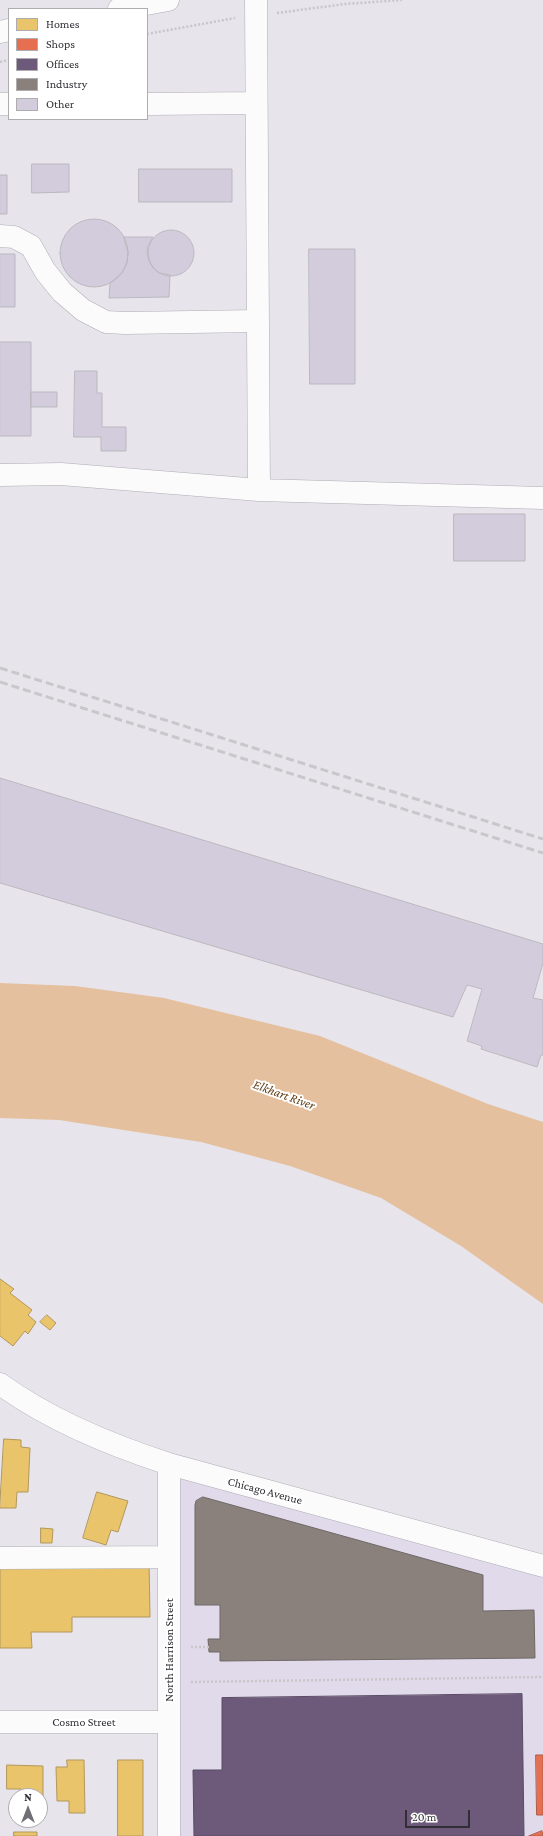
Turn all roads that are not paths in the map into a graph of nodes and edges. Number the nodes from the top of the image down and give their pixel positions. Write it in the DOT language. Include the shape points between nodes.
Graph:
graph roads {
  1 [pos="168,0"];
  2 [pos="256,0"];
  3 [pos="124,8"];
  4 [pos="256,103"];
  5 [pos="148,104"];
  6 [pos="0,236"];
  7 [pos="258,321"];
  8 [pos="0,475"];
  9 [pos="259,490"];
  10 [pos="543,498"];
  11 [pos="0,1384"];
  12 [pos="169,1464"];
  13 [pos="169,1557"];
  14 [pos="0,1558"];
  15 [pos="543,1566"];
  16 [pos="0,1722"];
  17 [pos="169,1722"];
  18 [pos="169,1836"];
  1 -- 3 [label="street"];
  2 -- 4 [label="street"];
  4 -- 5 [label="street"];
  4 -- 7 [label="street"];
  6 -- 7 [label="street" via="14,237 32,246 45,271 62,292 83,310 106,322"];
  7 -- 9 [label="street"];
  8 -- 9 [label="street" via="61,474"];
  9 -- 10 [label="street"];
  11 -- 12 [label="street, Chicago Avenue" via="70,1425 117,1447"];
  12 -- 13 [label="street, North Harrison Street"];
  12 -- 15 [label="street, Chicago Avenue"];
  13 -- 14 [label="street"];
  13 -- 17 [label="street, North Harrison Street"];
  16 -- 17 [label="street, Cosmo Street"];
  17 -- 18 [label="street, North Harrison Street"];
}
